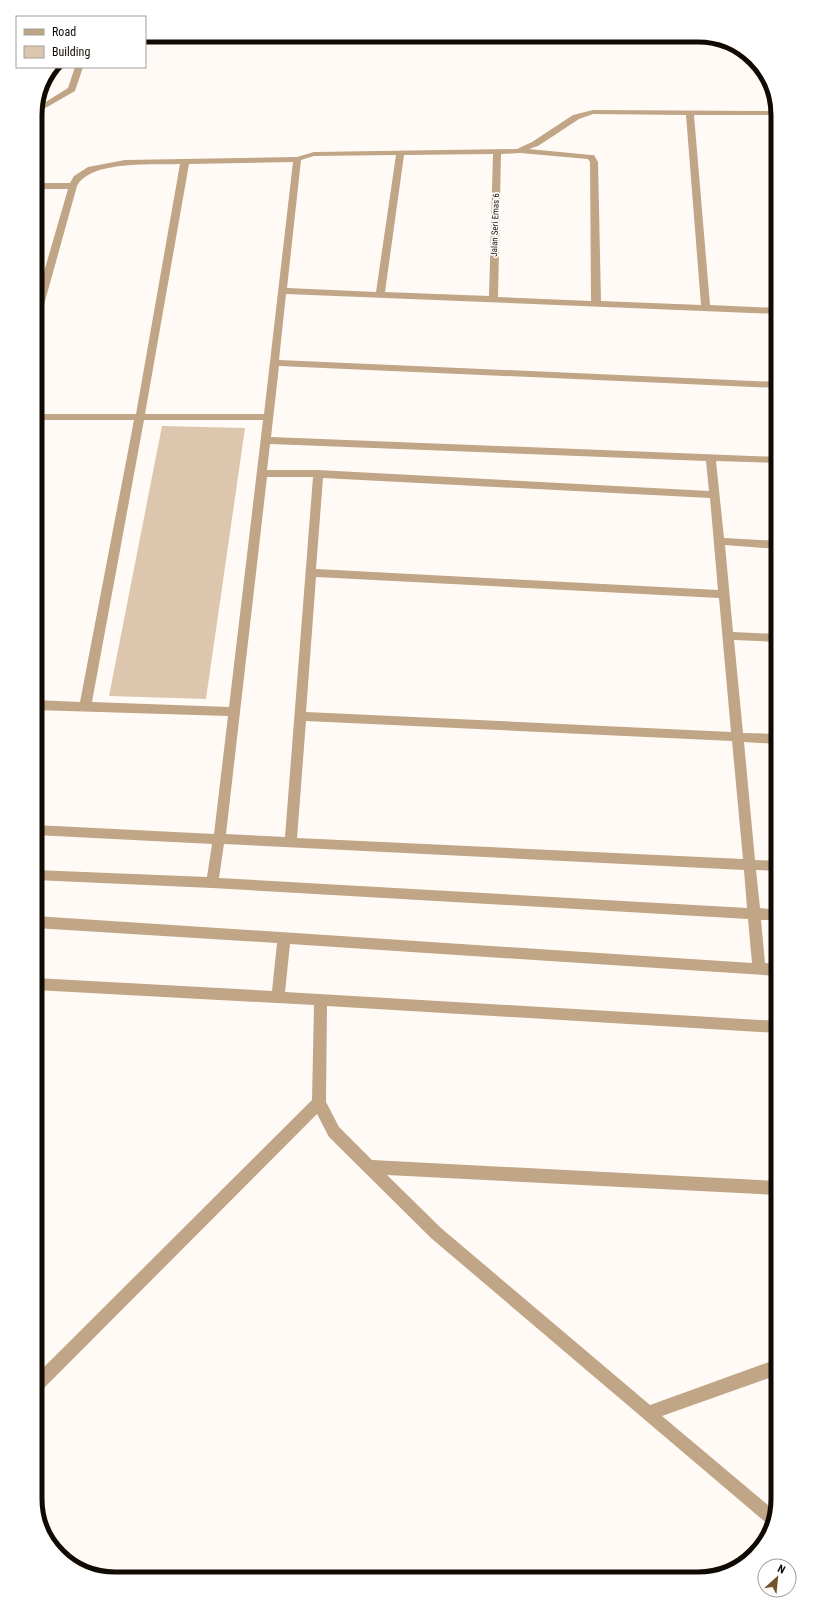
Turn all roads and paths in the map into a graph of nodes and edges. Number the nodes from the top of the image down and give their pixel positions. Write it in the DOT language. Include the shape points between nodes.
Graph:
graph roads {
  1 [pos="79,68"];
  2 [pos="43,107"];
  3 [pos="690,112"];
  4 [pos="771,113"];
  5 [pos="518,151"];
  6 [pos="497,152"];
  7 [pos="400,153"];
  8 [pos="297,159"];
  9 [pos="185,162"];
  10 [pos="42,186"];
  11 [pos="73,186"];
  12 [pos="282,291"];
  13 [pos="42,294"];
  14 [pos="380,295"];
  15 [pos="493,300"];
  16 [pos="596,304"];
  17 [pos="706,308"];
  18 [pos="771,311"];
  19 [pos="274,363"];
  20 [pos="771,385"];
  21 [pos="42,417"];
  22 [pos="140,417"];
  23 [pos="268,417"];
  24 [pos="266,440"];
  25 [pos="711,457"];
  26 [pos="771,460"];
  27 [pos="262,473"];
  28 [pos="318,474"];
  29 [pos="714,495"];
  30 [pos="718,541"];
  31 [pos="771,544"];
  32 [pos="311,573"];
  33 [pos="724,594"];
  34 [pos="728,636"];
  35 [pos="771,638"];
  36 [pos="42,705"];
  37 [pos="85,707"];
  38 [pos="234,712"];
  39 [pos="300,716"];
  40 [pos="737,737"];
  41 [pos="771,739"];
  42 [pos="42,830"];
  43 [pos="219,840"];
  44 [pos="291,841"];
  45 [pos="749,864"];
  46 [pos="771,866"];
  47 [pos="42,875"];
  48 [pos="212,883"];
  49 [pos="754,914"];
  50 [pos="771,915"];
  51 [pos="42,922"];
  52 [pos="284,938"];
  53 [pos="759,969"];
  54 [pos="771,970"];
  55 [pos="42,984"];
  56 [pos="278,997"];
  57 [pos="321,1000"];
  58 [pos="771,1027"];
  59 [pos="319,1103"];
  60 [pos="370,1167"];
  61 [pos="771,1188"];
  62 [pos="771,1370"];
  63 [pos="42,1380"];
  64 [pos="648,1413"];
  65 [pos="769,1517"];
  1 -- 2 [label="street" via="72,89"];
  3 -- 4 [label="street"];
  3 -- 5 [label="street" via="593,112 576,117 535,144"];
  3 -- 17 [label="street"];
  5 -- 6 [label="street"];
  5 -- 16 [label="street" via="591,157 594,162"];
  6 -- 7 [label="street"];
  6 -- 15 [label="street, Jalan Seri Emas 6"];
  7 -- 8 [label="street" via="314,154"];
  7 -- 14 [label="street"];
  8 -- 9 [label="street"];
  8 -- 12 [label="street"];
  9 -- 11 [label="street" via="125,163 91,170 77,178"];
  9 -- 22 [label="street"];
  10 -- 11 [label="street"];
  11 -- 13 [label="street"];
  12 -- 14 [label="street"];
  12 -- 19 [label="street"];
  14 -- 15 [label="street"];
  15 -- 16 [label="street"];
  16 -- 17 [label="street"];
  17 -- 18 [label="street"];
  19 -- 20 [label="street"];
  19 -- 23 [label="street"];
  21 -- 22 [label="street"];
  22 -- 23 [label="street"];
  22 -- 37 [label="street"];
  23 -- 24 [label="street"];
  24 -- 25 [label="street"];
  24 -- 27 [label="street"];
  25 -- 26 [label="street"];
  25 -- 29 [label="street"];
  27 -- 28 [label="street"];
  27 -- 38 [label="street"];
  28 -- 29 [label="street"];
  28 -- 32 [label="street"];
  29 -- 30 [label="street"];
  30 -- 31 [label="street"];
  30 -- 33 [label="street"];
  32 -- 33 [label="street"];
  32 -- 39 [label="street"];
  33 -- 34 [label="street"];
  34 -- 35 [label="street"];
  34 -- 40 [label="street"];
  36 -- 37 [label="street"];
  37 -- 38 [label="street"];
  38 -- 43 [label="street"];
  39 -- 40 [label="street"];
  39 -- 44 [label="street"];
  40 -- 41 [label="street"];
  40 -- 45 [label="street"];
  42 -- 43 [label="street"];
  43 -- 44 [label="street"];
  43 -- 48 [label="street"];
  44 -- 45 [label="street"];
  45 -- 46 [label="street"];
  45 -- 49 [label="street"];
  47 -- 48 [label="street"];
  48 -- 49 [label="street"];
  49 -- 50 [label="street"];
  49 -- 53 [label="street"];
  51 -- 52 [label="street"];
  52 -- 53 [label="street"];
  52 -- 56 [label="street"];
  53 -- 54 [label="street"];
  55 -- 56 [label="street"];
  56 -- 57 [label="street"];
  57 -- 58 [label="street"];
  57 -- 59 [label="street"];
  59 -- 60 [label="street" via="334,1132"];
  59 -- 63 [label="street"];
  60 -- 61 [label="street"];
  60 -- 64 [label="street" via="436,1233"];
  62 -- 64 [label="street"];
  64 -- 65 [label="street"];
}
